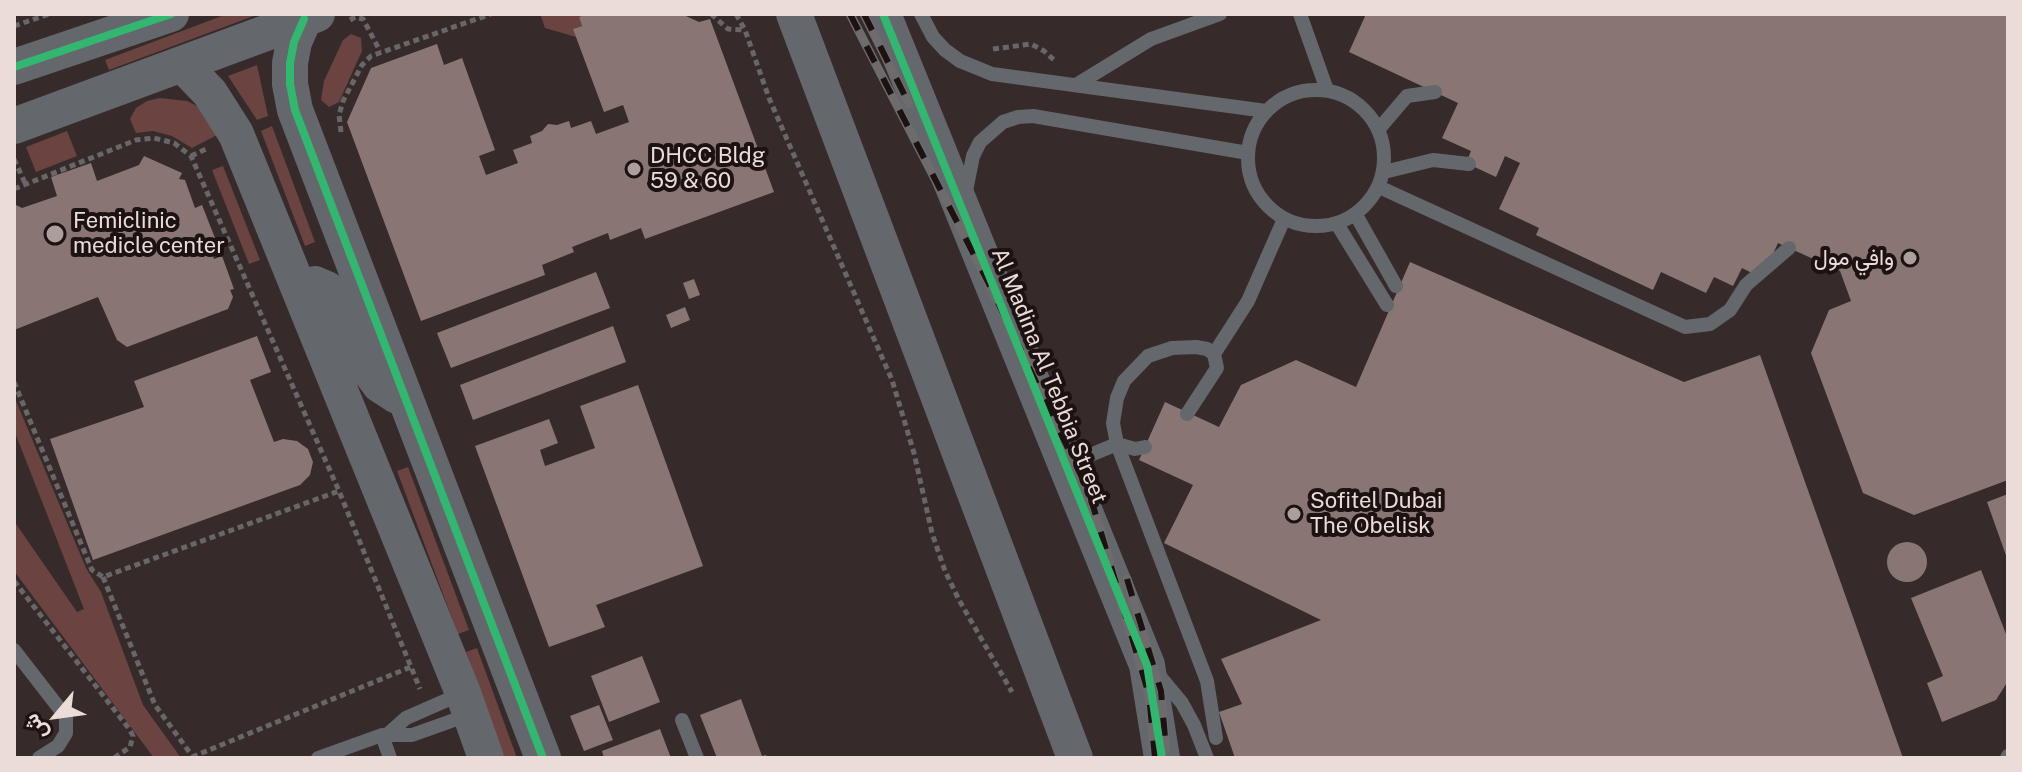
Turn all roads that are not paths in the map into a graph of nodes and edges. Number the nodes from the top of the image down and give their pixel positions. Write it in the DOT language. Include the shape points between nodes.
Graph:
graph roads {
  1 [pos="171,14"];
  2 [pos="794,14"];
  3 [pos="883,14"];
  4 [pos="921,14"];
  5 [pos="1220,14"];
  6 [pos="1300,14"];
  7 [pos="321,19"];
  8 [pos="757,22"];
  9 [pos="183,65"];
  10 [pos="14,67"];
  11 [pos="1069,84"];
  12 [pos="1327,90"];
  13 [pos="1435,92"];
  14 [pos="1266,111"];
  15 [pos="14,126"];
  16 [pos="839,130"];
  17 [pos="1378,130"];
  18 [pos="1248,153"];
  19 [pos="1469,164"];
  20 [pos="1384,172"];
  21 [pos="1379,187"];
  22 [pos="963,212"];
  23 [pos="1356,215"];
  24 [pos="1284,219"];
  25 [pos="1337,224"];
  26 [pos="1789,248"];
  27 [pos="1396,286"];
  28 [pos="303,298"];
  29 [pos="1387,305"];
  30 [pos="1214,354"];
  31 [pos="406,401"];
  32 [pos="1187,414"];
  33 [pos="1117,444"];
  34 [pos="1145,447"];
  35 [pos="1066,465"];
  36 [pos="14,650"];
  37 [pos="1147,665"];
  38 [pos="467,703"];
  39 [pos="682,720"];
  40 [pos="385,734"];
  41 [pos="1216,738"];
  42 [pos="39,758"];
  43 [pos="318,758"];
  44 [pos="390,758"];
  45 [pos="486,758"];
  46 [pos="543,758"];
  47 [pos="697,758"];
  48 [pos="1075,758"];
  49 [pos="1162,758"];
  50 [pos="1207,758"];
  1 -- 10 [label="street"];
  2 -- 16 [label="street"];
  3 -- 22 [label="street, Al Madina Al Tebbia Street"];
  4 -- 11 [label="lane" via="945,50 975,69"];
  5 -- 11 [label="lane" via="1151,39"];
  6 -- 12 [label="lane"];
  7 -- 9 [label="street"];
  7 -- 31 [label="street" via="294,42 290,84 295,110"];
  8 -- 16 [label="street" via="820,114"];
  9 -- 15 [label="street"];
  9 -- 28 [label="street" via="210,93 236,134"];
  11 -- 14 [label="lane"];
  12 -- 14 [label="lane" via="1284,97"];
  12 -- 17 [label="lane" via="1366,111"];
  13 -- 17 [label="lane" via="1407,96"];
  14 -- 18 [label="lane"];
  16 -- 48 [label="street"];
  17 -- 20 [label="lane" via="1385,150"];
  18 -- 22 [label="lane" via="1018,117 1003,122 980,142"];
  18 -- 24 [label="lane" via="1256,192"];
  19 -- 20 [label="lane" via="1433,160"];
  20 -- 21 [label="lane"];
  21 -- 23 [label="lane"];
  21 -- 26 [label="lane" via="1685,327 1710,324 1730,310 1746,285"];
  22 -- 35 [label="street, Al Madina Al Tebbia Street"];
  23 -- 25 [label="lane"];
  23 -- 27 [label="lane"];
  24 -- 25 [label="lane" via="1319,227"];
  24 -- 30 [label="lane" via="1248,301"];
  25 -- 29 [label="lane"];
  28 -- 31 [label="street" via="315,284 327,289 373,376"];
  28 -- 38 [label="street"];
  30 -- 32 [label="lane" via="1217,368"];
  30 -- 33 [label="lane" via="1196,347 1172,348 1134,367 1117,398"];
  31 -- 46 [label="street"];
  33 -- 34 [label="lane"];
  33 -- 35 [label="lane"];
  33 -- 41 [label="lane" via="1207,681"];
  35 -- 37 [label="street, Al Madina Al Tebbia Street"];
  36 -- 42 [label="lane" via="66,717 66,733 58,746"];
  37 -- 49 [label="street, Al Madina Al Tebbia Street"];
  37 -- 50 [label="lane" via="1182,703"];
  38 -- 40 [label="lane" via="428,709"];
  38 -- 40 [label="lane" via="412,735"];
  38 -- 45 [label="street"];
  39 -- 47 [label="lane"];
  40 -- 43 [label="lane"];
  40 -- 44 [label="lane"];
}
